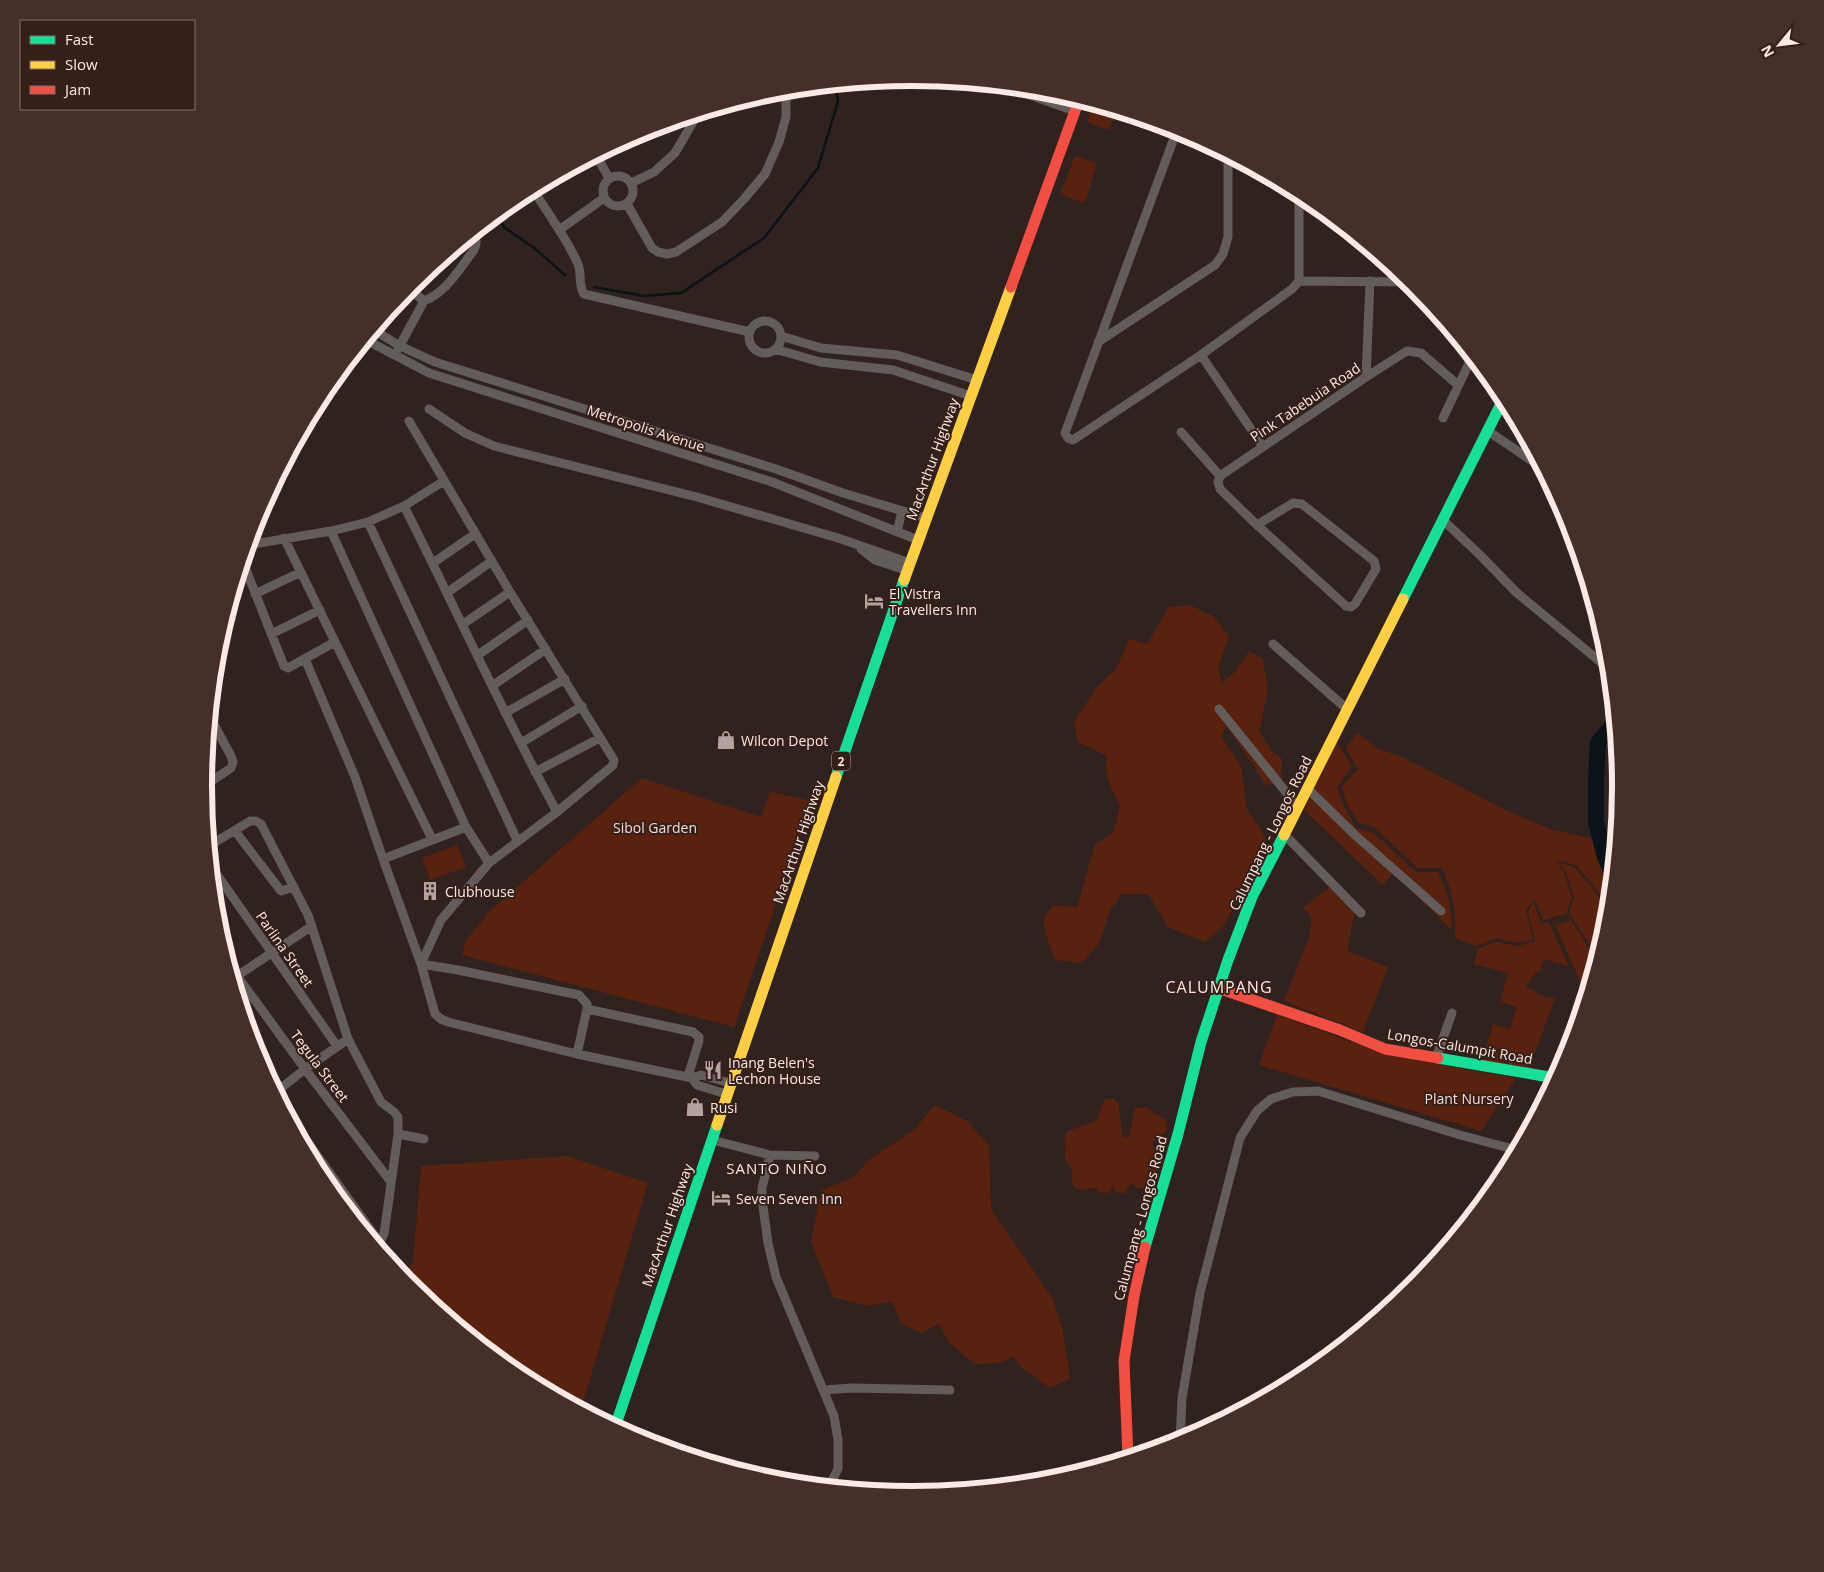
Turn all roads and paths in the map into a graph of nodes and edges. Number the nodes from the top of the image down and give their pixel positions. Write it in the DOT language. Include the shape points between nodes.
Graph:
graph roads {
  1 [pos="786,98"];
  2 [pos="1039,98"];
  3 [pos="1077,106"];
  4 [pos="1075,111"];
  5 [pos="692,122"];
  6 [pos="1174,138"];
  7 [pos="599,160"];
  8 [pos="1228,162"];
  9 [pos="609,178"];
  10 [pos="631,183"];
  11 [pos="537,195"];
  12 [pos="604,198"];
  13 [pos="1299,203"];
  14 [pos="627,204"];
  15 [pos="559,230"];
  16 [pos="476,239"];
  17 [pos="1299,281"];
  18 [pos="1370,282"];
  19 [pos="1397,282"];
  20 [pos="415,293"];
  21 [pos="424,301"];
  22 [pos="750,332"];
  23 [pos="379,333"];
  24 [pos="781,336"];
  25 [pos="1098,342"];
  26 [pos="371,343"];
  27 [pos="400,346"];
  28 [pos="775,349"];
  29 [pos="897,355"];
  30 [pos="1201,355"];
  31 [pos="394,356"];
  32 [pos="1469,363"];
  33 [pos="893,370"];
  34 [pos="1366,377"];
  35 [pos="977,380"];
  36 [pos="1458,385"];
  37 [pos="971,396"];
  38 [pos="1500,407"];
  39 [pos="429,409"];
  40 [pos="1443,418"];
  41 [pos="410,422"];
  42 [pos="1488,431"];
  43 [pos="1181,432"];
  44 [pos="1263,447"];
  45 [pos="1531,460"];
  46 [pos="1220,476"];
  47 [pos="444,481"];
  48 [pos="404,506"];
  49 [pos="902,511"];
  50 [pos="926,518"];
  51 [pos="1444,521"];
  52 [pos="368,522"];
  53 [pos="1256,524"];
  54 [pos="331,531"];
  55 [pos="897,532"];
  56 [pos="475,534"];
  57 [pos="284,538"];
  58 [pos="918,540"];
  59 [pos="256,543"];
  60 [pos="492,561"];
  61 [pos="433,562"];
  62 [pos="909,567"];
  63 [pos="246,571"];
  64 [pos="301,572"];
  65 [pos="448,592"];
  66 [pos="510,592"];
  67 [pos="255,594"];
  68 [pos="320,610"];
  69 [pos="528,620"];
  70 [pos="463,624"];
  71 [pos="271,634"];
  72 [pos="335,642"];
  73 [pos="1273,644"];
  74 [pos="546,649"];
  75 [pos="478,656"];
  76 [pos="305,660"];
  77 [pos="1600,663"];
  78 [pos="565,679"];
  79 [pos="492,686"];
  80 [pos="582,706"];
  81 [pos="1219,708"];
  82 [pos="1348,710"];
  83 [pos="505,713"];
  84 [pos="215,728"];
  85 [pos="600,738"];
  86 [pos="521,743"];
  87 [pos="535,772"];
  88 [pos="212,781"];
  89 [pos="1308,789"];
  90 [pos="1298,807"];
  91 [pos="557,812"];
  92 [pos="466,827"];
  93 [pos="235,830"];
  94 [pos="1284,834"];
  95 [pos="432,839"];
  96 [pos="517,840"];
  97 [pos="215,843"];
  98 [pos="382,859"];
  99 [pos="489,863"];
  100 [pos="218,876"];
  101 [pos="294,887"];
  102 [pos="1441,911"];
  103 [pos="1361,913"];
  104 [pos="312,926"];
  105 [pos="271,953"];
  106 [pos="421,964"];
  107 [pos="238,975"];
  108 [pos="241,984"];
  109 [pos="1218,988"];
  110 [pos="587,1009"];
  111 [pos="1452,1014"];
  112 [pos="348,1039"];
  113 [pos="337,1046"];
  114 [pos="577,1054"];
  115 [pos="1436,1058"];
  116 [pos="305,1069"];
  117 [pos="690,1077"];
  118 [pos="1548,1077"];
  119 [pos="281,1088"];
  120 [pos="728,1089"];
  121 [pos="398,1134"];
  122 [pos="424,1139"];
  123 [pos="712,1140"];
  124 [pos="1510,1148"];
  125 [pos="770,1155"];
  126 [pos="814,1156"];
  127 [pos="391,1182"];
  128 [pos="380,1240"];
  129 [pos="824,1390"];
  130 [pos="950,1390"];
  131 [pos="617,1420"];
  132 [pos="1180,1432"];
  133 [pos="1128,1452"];
  134 [pos="832,1481"];
  1 -- 14 [label="street" via="786,117 780,142 765,174 722,222 676,252 667,254 652,248"];
  2 -- 4 [label="street"];
  3 -- 4 [label="main road, MacArthur Highway / 2"];
  4 -- 35 [label="main road, MacArthur Highway / 2"];
  5 -- 10 [label="street" via="675,153 654,172"];
  6 -- 25 [label="street"];
  7 -- 9 [label="street"];
  8 -- 25 [label="street" via="1228,236 1223,254 1215,265"];
  9 -- 10 [label="street" via="621,176"];
  9 -- 12 [label="street" via="603,188"];
  10 -- 14 [label="street" via="634,190"];
  11 -- 15 [label="street"];
  12 -- 14 [label="street" via="617,207"];
  12 -- 15 [label="street"];
  13 -- 17 [label="street"];
  15 -- 22 [label="street" via="578,265 584,294"];
  16 -- 21 [label="street" via="474,250 444,289"];
  17 -- 18 [label="street"];
  17 -- 30 [label="street"];
  18 -- 19 [label="street"];
  18 -- 34 [label="street"];
  20 -- 21 [label="street"];
  21 -- 27 [label="street"];
  22 -- 24 [label="street" via="757,323 766,321 776,325"];
  22 -- 28 [label="street" via="751,344 758,351"];
  23 -- 27 [label="street, Metropolis Avenue"];
  24 -- 28 [label="street"];
  24 -- 29 [label="street" via="821,348"];
  25 -- 30 [label="street" via="1065,433 1073,440"];
  26 -- 31 [label="street, Metropolis Avenue"];
  27 -- 31 [label="street"];
  27 -- 49 [label="street, Metropolis Avenue" via="435,362"];
  28 -- 33 [label="street" via="820,362"];
  29 -- 33 [label="street"];
  29 -- 35 [label="street"];
  30 -- 44 [label="street"];
  31 -- 55 [label="street, Metropolis Avenue" via="429,373 772,482"];
  32 -- 36 [label="street"];
  33 -- 37 [label="street"];
  34 -- 36 [label="street, Pink Tabebuia Road" via="1407,351 1414,351"];
  34 -- 44 [label="street, Pink Tabebuia Road"];
  35 -- 37 [label="main road, MacArthur Highway / 2"];
  36 -- 40 [label="street"];
  37 -- 50 [label="main road, MacArthur Highway / 2"];
  38 -- 42 [label="main road, Calumpang - Longos Road"];
  39 -- 62 [label="street" via="465,433 494,446 697,497 838,538"];
  41 -- 47 [label="street"];
  42 -- 45 [label="street"];
  42 -- 51 [label="main road, Calumpang - Longos Road"];
  43 -- 46 [label="street"];
  44 -- 46 [label="street, Pink Tabebuia Road"];
  46 -- 53 [label="street" via="1220,489"];
  47 -- 48 [label="street"];
  47 -- 56 [label="street"];
  48 -- 52 [label="street"];
  48 -- 61 [label="street"];
  49 -- 50 [label="street, Metropolis Avenue"];
  49 -- 55 [label="street"];
  50 -- 58 [label="main road, MacArthur Highway / 2"];
  51 -- 77 [label="street" via="1517,593"];
  51 -- 82 [label="main road, Calumpang - Longos Road"];
  52 -- 54 [label="street"];
  52 -- 96 [label="street"];
  53 -- 53 [label="street" via="1293,503 1302,504 1374,561 1376,569 1355,604 1346,606"];
  54 -- 57 [label="street"];
  54 -- 92 [label="street"];
  55 -- 58 [label="street, Metropolis Avenue"];
  56 -- 60 [label="street"];
  56 -- 61 [label="street"];
  57 -- 59 [label="street"];
  57 -- 64 [label="street"];
  58 -- 62 [label="main road, MacArthur Highway / 2"];
  60 -- 65 [label="street"];
  60 -- 66 [label="street"];
  61 -- 65 [label="street"];
  62 -- 120 [label="main road, MacArthur Highway / 2"];
  63 -- 67 [label="street"];
  64 -- 67 [label="street"];
  64 -- 68 [label="street"];
  65 -- 70 [label="street"];
  66 -- 69 [label="street"];
  66 -- 70 [label="street"];
  67 -- 71 [label="street"];
  68 -- 71 [label="street"];
  68 -- 72 [label="street"];
  69 -- 74 [label="street"];
  69 -- 75 [label="street"];
  70 -- 75 [label="street"];
  71 -- 76 [label="street" via="284,666 288,668"];
  72 -- 76 [label="street"];
  72 -- 95 [label="street"];
  73 -- 82 [label="street"];
  74 -- 78 [label="street"];
  74 -- 79 [label="street"];
  75 -- 79 [label="street"];
  76 -- 98 [label="street" via="355,777"];
  78 -- 80 [label="street"];
  78 -- 83 [label="street"];
  79 -- 83 [label="street"];
  80 -- 85 [label="street"];
  80 -- 86 [label="street"];
  81 -- 90 [label="street"];
  82 -- 89 [label="main road, Calumpang - Longos Road"];
  83 -- 86 [label="street"];
  84 -- 88 [label="street" via="233,762 231,768"];
  85 -- 87 [label="street"];
  85 -- 91 [label="street" via="614,760 613,765"];
  86 -- 87 [label="street"];
  87 -- 91 [label="street"];
  89 -- 90 [label="main road, Calumpang - Longos Road"];
  89 -- 102 [label="street"];
  90 -- 94 [label="main road, Calumpang - Longos Road"];
  91 -- 96 [label="street"];
  92 -- 95 [label="street"];
  92 -- 99 [label="street"];
  93 -- 97 [label="street"];
  93 -- 101 [label="street" via="280,891"];
  93 -- 101 [label="street" via="250,821 261,824"];
  94 -- 103 [label="street"];
  94 -- 109 [label="main road, Calumpang - Longos Road" via="1252,897"];
  95 -- 98 [label="street"];
  96 -- 99 [label="street"];
  98 -- 106 [label="street"];
  99 -- 106 [label="street" via="441,920"];
  100 -- 105 [label="street, Parlina Street"];
  101 -- 104 [label="street"];
  104 -- 105 [label="street"];
  104 -- 112 [label="street"];
  105 -- 107 [label="street"];
  105 -- 113 [label="street, Parlina Street"];
  106 -- 110 [label="street" via="579,995"];
  106 -- 114 [label="street" via="436,1014 441,1019"];
  108 -- 116 [label="street, Tegula Street"];
  109 -- 115 [label="main road, Longos-Calumpit Road" via="1340,1030 1384,1049"];
  109 -- 133 [label="main road, Calumpang - Longos Road" via="1132,1303 1124,1361"];
  110 -- 114 [label="street"];
  110 -- 117 [label="street" via="693,1032 700,1041"];
  111 -- 115 [label="street"];
  112 -- 113 [label="street"];
  112 -- 121 [label="street" via="381,1102 398,1117"];
  113 -- 116 [label="street"];
  114 -- 117 [label="street"];
  115 -- 118 [label="main road, Longos-Calumpit Road"];
  116 -- 119 [label="street"];
  116 -- 127 [label="street, Tegula Street"];
  117 -- 120 [label="street" via="701,1075"];
  120 -- 123 [label="main road, MacArthur Highway / 2"];
  121 -- 122 [label="street"];
  121 -- 127 [label="street"];
  123 -- 125 [label="street"];
  123 -- 131 [label="main road, MacArthur Highway / 2"];
  124 -- 132 [label="street" via="1318,1091 1293,1092 1271,1099 1257,1111 1240,1138 1200,1293 1182,1398"];
  125 -- 126 [label="street"];
  125 -- 129 [label="street" via="762,1188 768,1243 776,1277"];
  127 -- 128 [label="street" via="384,1234"];
  129 -- 130 [label="street"];
  129 -- 134 [label="street" via="834,1416 838,1440 838,1469"];
}
